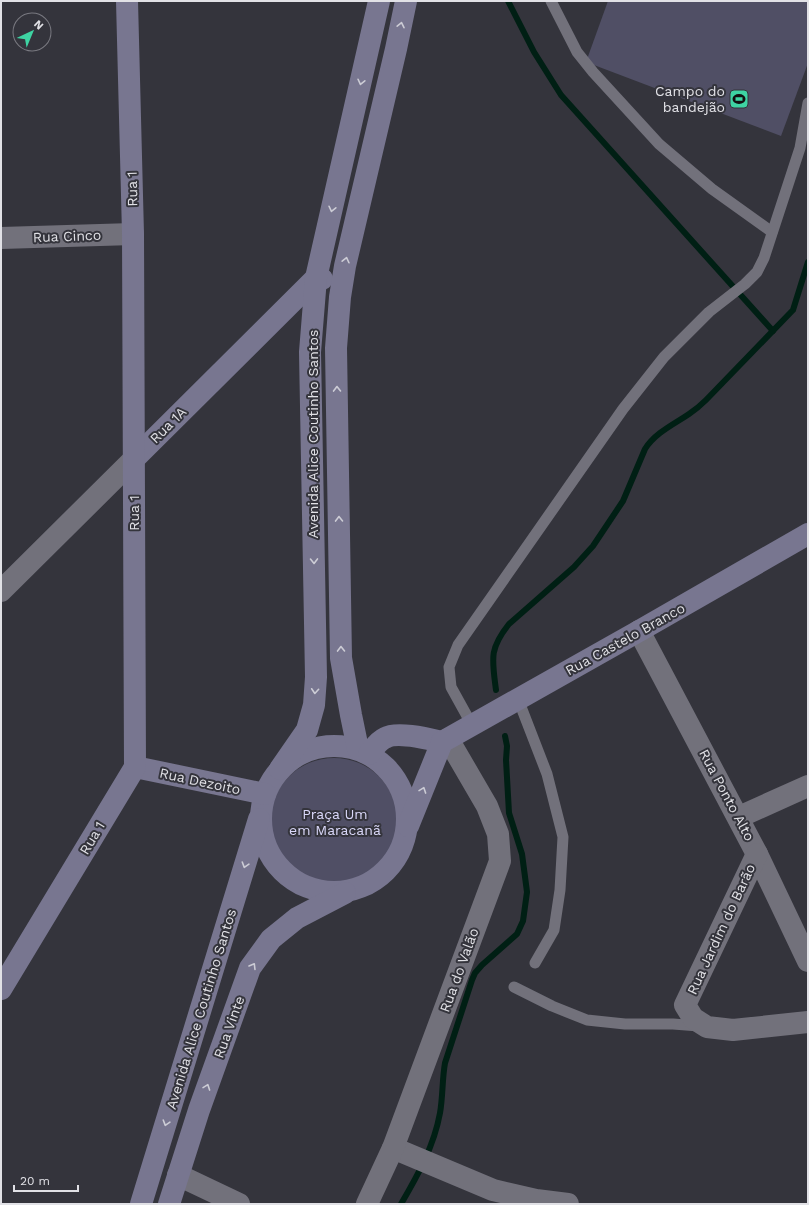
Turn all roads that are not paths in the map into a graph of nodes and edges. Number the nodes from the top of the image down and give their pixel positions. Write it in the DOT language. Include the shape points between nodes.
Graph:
graph roads {
  1 [pos="127,1"];
  2 [pos="379,1"];
  3 [pos="406,1"];
  4 [pos="551,1"];
  5 [pos="808,103"];
  6 [pos="772,232"];
  7 [pos="133,234"];
  8 [pos="1,238"];
  9 [pos="316,278"];
  10 [pos="342,284"];
  11 [pos="134,459"];
  12 [pos="808,534"];
  13 [pos="1,591"];
  14 [pos="639,631"];
  15 [pos="518,699"];
  16 [pos="350,715"];
  17 [pos="472,725"];
  18 [pos="393,736"];
  19 [pos="445,741"];
  20 [pos="364,752"];
  21 [pos="134,768"];
  22 [pos="280,769"];
  23 [pos="808,786"];
  24 [pos="263,804"];
  25 [pos="739,817"];
  26 [pos="408,826"];
  27 [pos="758,854"];
  28 [pos="346,892"];
  29 [pos="808,961"];
  30 [pos="535,963"];
  31 [pos="514,987"];
  32 [pos="1,988"];
  33 [pos="808,1022"];
  34 [pos="707,1027"];
  35 [pos="402,1151"];
  36 [pos="178,1175"];
  37 [pos="495,1197"];
  38 [pos="141,1204"];
  39 [pos="169,1204"];
  40 [pos="239,1204"];
  41 [pos="367,1204"];
  42 [pos="568,1204"];
  1 -- 7 [label="main road, Rua 1"];
  2 -- 9 [label="main road, Avenida Alice Coutinho Santos, one-way"];
  10 -- 3 [label="main road, Avenida Alice Coutinho Santos, one-way"];
  4 -- 6 [label="lane" via="577,52 659,144 712,189"];
  5 -- 6 [label="lane" via="800,148"];
  6 -- 17 [label="lane" via="757,272 710,312 660,362 619,415 458,645 449,667 451,688"];
  7 -- 8 [label="street, Rua Cinco"];
  7 -- 11 [label="main road, Rua 1"];
  9 -- 10 [label="main road"];
  9 -- 11 [label="main road, Rua 1A"];
  9 -- 22 [label="main road, Avenida Alice Coutinho Santos, one-way" via="310,352 316,677 314,705 307,730"];
  16 -- 10 [label="main road, Avenida Alice Coutinho Santos, one-way" via="341,658 336,348"];
  11 -- 13 [label="street, Rua 1A"];
  11 -- 21 [label="main road, Rua 1"];
  12 -- 14 [label="main road, Rua Castelo Branco"];
  14 -- 15 [label="main road, Rua Castelo Branco"];
  14 -- 25 [label="street, Rua Ponto Alto"];
  15 -- 17 [label="main road, Rua Castelo Branco"];
  15 -- 30 [label="lane" via="547,774 563,837 560,890 554,930"];
  16 -- 18 [label="main road" via="364,726"];
  16 -- 20 [label="main road, Avenida Alice Coutinho Santos"];
  17 -- 19 [label="main road, Rua Castelo Branco"];
  18 -- 19 [label="main road"];
  18 -- 20 [label="main road" via="386,737"];
  26 -- 19 [label="main road, one-way"];
  19 -- 35 [label="street, Rua do Valão" via="486,806 498,834 500,861"];
  20 -- 22 [label="main road" via="330,745 302,752"];
  20 -- 26 [label="main road" via="392,773 405,798"];
  21 -- 24 [label="main road, Rua Dezoito"];
  21 -- 32 [label="main road, Rua 1"];
  22 -- 24 [label="main road, Avenida Alice Coutinho Santos"];
  23 -- 25 [label="street"];
  24 -- 28 [label="main road" via="264,840 276,864 295,881 320,891"];
  24 -- 38 [label="main road, Avenida Alice Coutinho Santos, one-way"];
  25 -- 27 [label="street, Rua Ponto Alto"];
  26 -- 28 [label="main road, Rua Vinte" via="398,857 376,880"];
  27 -- 29 [label="street, Rua Ponto Alto"];
  27 -- 34 [label="street, Rua Jardim do Barão" via="685,1005 693,1018"];
  36 -- 28 [label="main road, Rua Vinte, one-way" via="250,968 271,939 297,918"];
  31 -- 34 [label="lane" via="587,1020"];
  33 -- 34 [label="street" via="733,1030"];
  35 -- 37 [label="street" via="439,1167"];
  35 -- 41 [label="street, Rua do Valão"];
  36 -- 39 [label="main road, Rua Vinte"];
  36 -- 40 [label="street"];
  37 -- 42 [label="street"];
}
